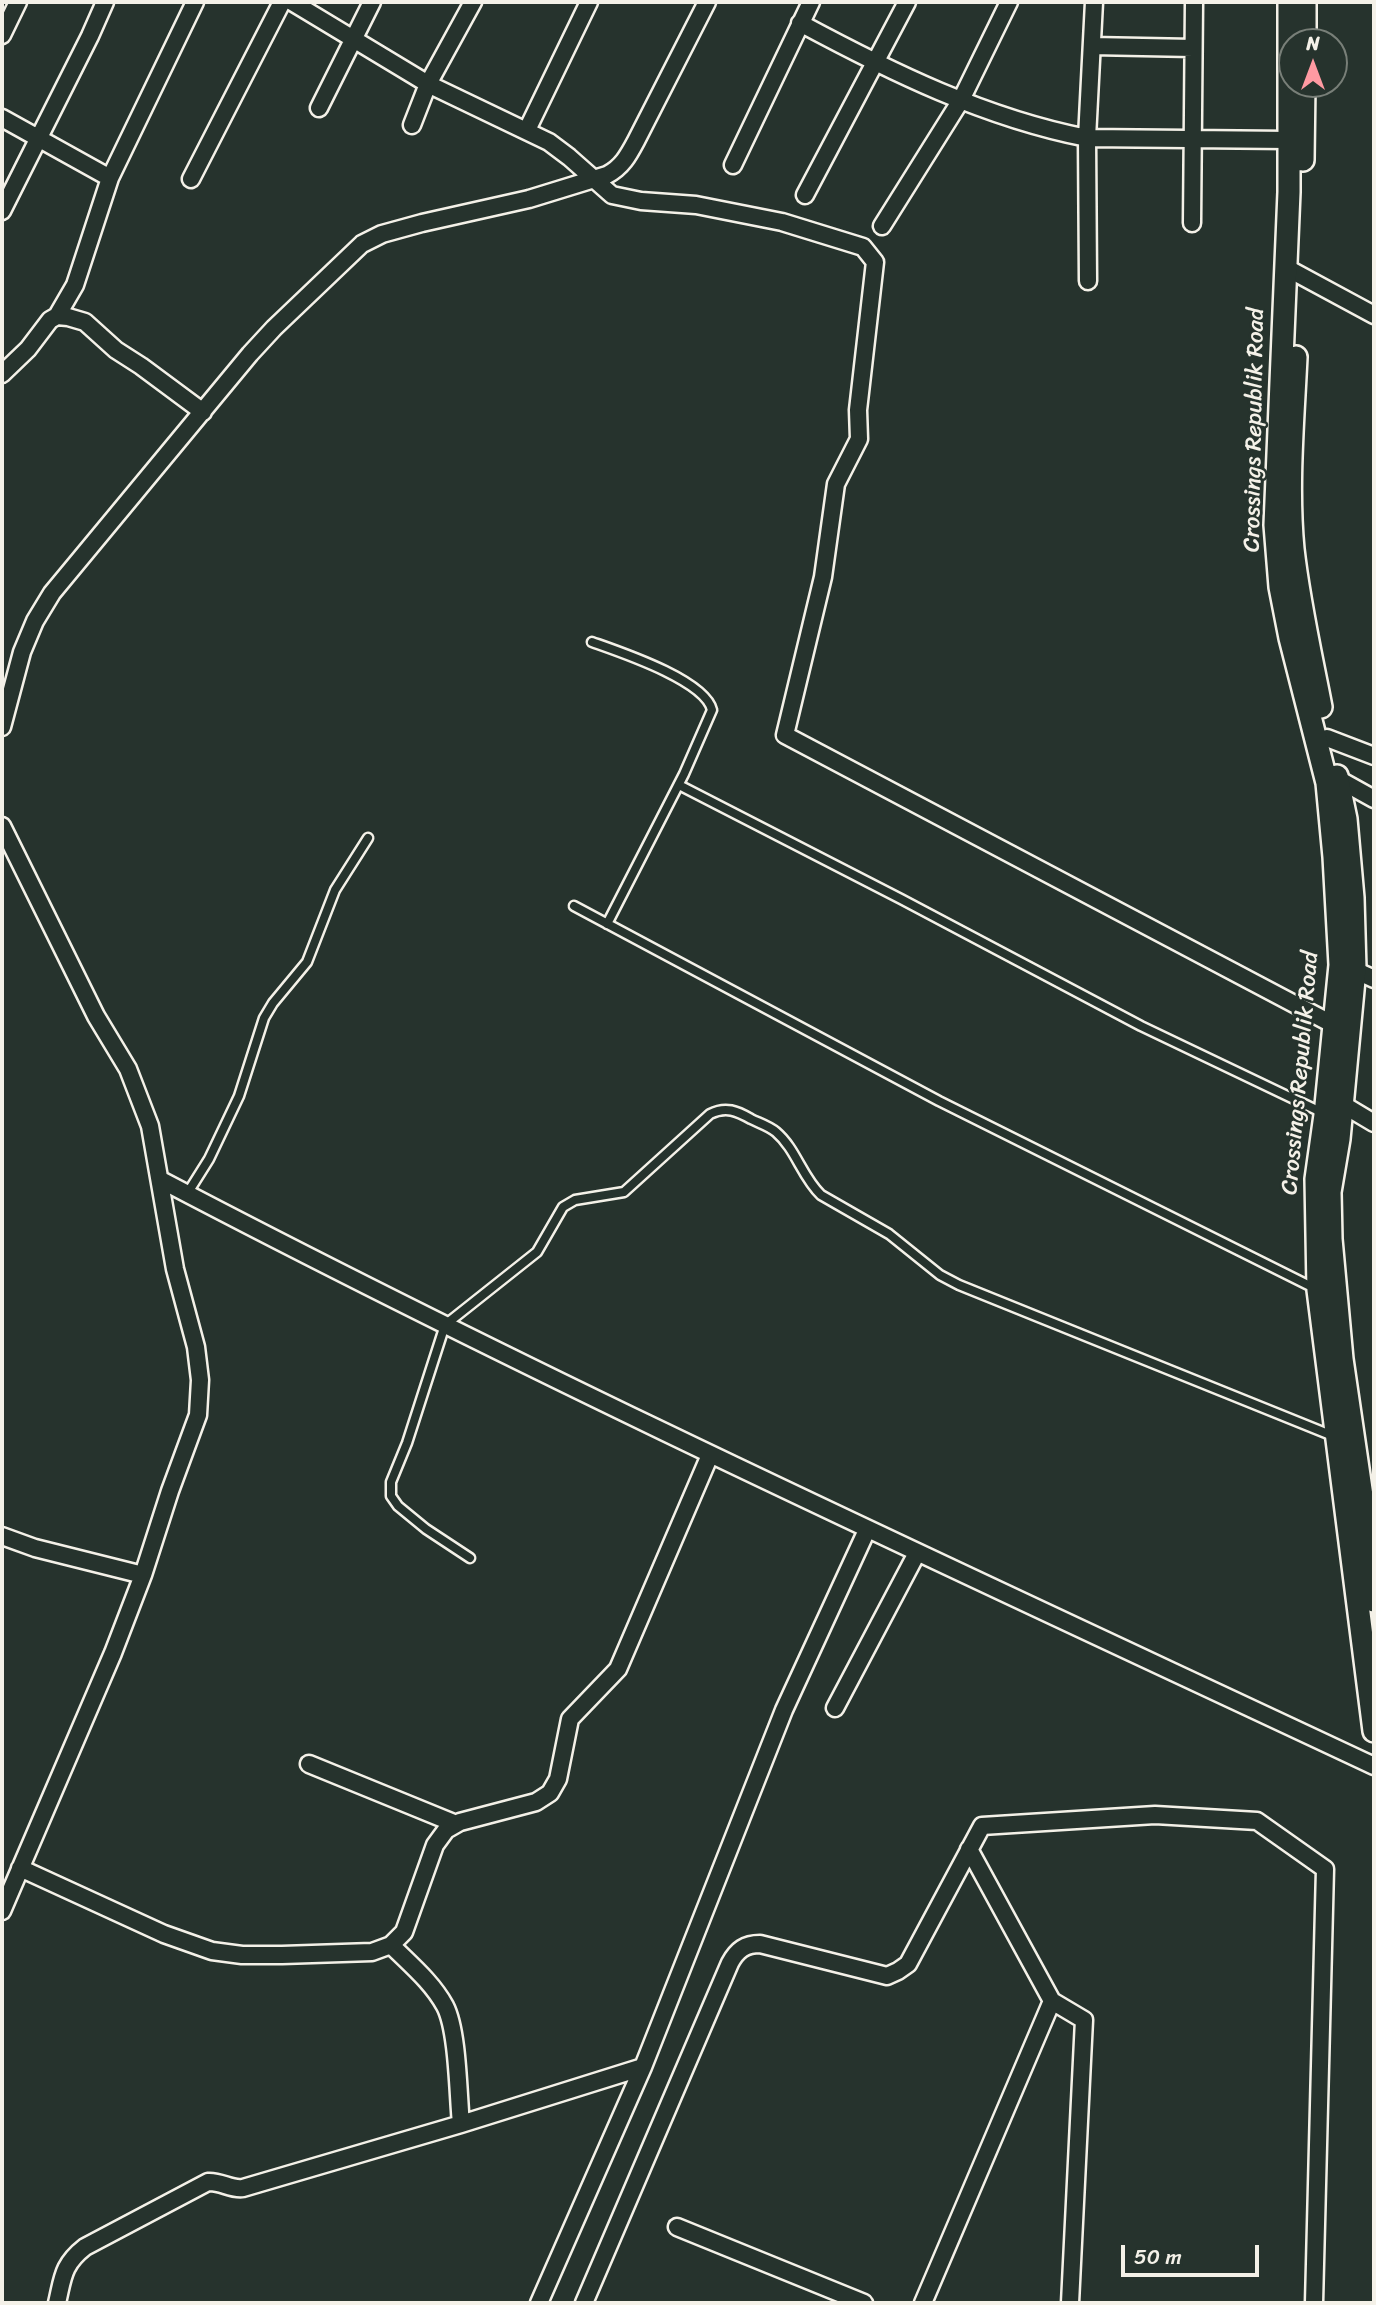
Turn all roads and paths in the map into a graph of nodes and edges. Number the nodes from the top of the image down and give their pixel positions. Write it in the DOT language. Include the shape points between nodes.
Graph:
graph roads {
  1 [pos="18,2"];
  2 [pos="105,2"];
  3 [pos="195,2"];
  4 [pos="282,2"];
  5 [pos="292,2"];
  6 [pos="372,2"];
  7 [pos="473,2"];
  8 [pos="589,2"];
  9 [pos="707,2"];
  10 [pos="811,2"];
  11 [pos="907,2"];
  12 [pos="1009,2"];
  13 [pos="1094,2"];
  14 [pos="1194,2"];
  15 [pos="1289,2"];
  16 [pos="1306,2"];
  17 [pos="800,23"];
  18 [pos="1305,28"];
  19 [pos="2,35"];
  20 [pos="353,39"];
  21 [pos="1092,46"];
  22 [pos="1193,48"];
  23 [pos="875,64"];
  24 [pos="428,84"];
  25 [pos="1303,98"];
  26 [pos="961,100"];
  27 [pos="319,108"];
  28 [pos="2,118"];
  29 [pos="412,125"];
  30 [pos="527,130"];
  31 [pos="1087,138"];
  32 [pos="37,140"];
  33 [pos="1192,140"];
  34 [pos="1289,140"];
  35 [pos="733,165"];
  36 [pos="110,178"];
  37 [pos="191,179"];
  38 [pos="594,179"];
  39 [pos="806,195"];
  40 [pos="2,211"];
  41 [pos="1192,223"];
  42 [pos="882,226"];
  43 [pos="1291,271"];
  44 [pos="1088,281"];
  45 [pos="57,316"];
  46 [pos="1374,316"];
  47 [pos="2,374"];
  48 [pos="203,412"];
  49 [pos="592,642"];
  50 [pos="2,727"];
  51 [pos="1328,738"];
  52 [pos="1374,756"];
  53 [pos="1338,779"];
  54 [pos="679,785"];
  55 [pos="1374,799"];
  56 [pos="2,826"];
  57 [pos="368,838"];
  58 [pos="574,906"];
  59 [pos="607,924"];
  60 [pos="1347,967"];
  61 [pos="1374,979"];
  62 [pos="1334,1025"];
  63 [pos="1334,1109"];
  64 [pos="1374,1122"];
  65 [pos="161,1180"];
  66 [pos="187,1194"];
  67 [pos="1318,1290"];
  68 [pos="445,1325"];
  69 [pos="1336,1437"];
  70 [pos="710,1455"];
  71 [pos="1368,1498"];
  72 [pos="867,1530"];
  73 [pos="2,1536"];
  74 [pos="917,1553"];
  75 [pos="470,1558"];
  76 [pos="1372,1566"];
  77 [pos="143,1575"];
  78 [pos="1374,1601"];
  79 [pos="835,1708"];
  80 [pos="1374,1731"];
  81 [pos="309,1764"];
  82 [pos="1374,1766"];
  83 [pos="456,1824"];
  84 [pos="969,1849"];
  85 [pos="20,1868"];
  86 [pos="2,1911"];
  87 [pos="391,1945"];
  88 [pos="1052,2001"];
  89 [pos="643,2067"];
  90 [pos="461,2124"];
  91 [pos="677,2227"];
  92 [pos="57,2303"];
  93 [pos="539,2303"];
  94 [pos="584,2303"];
  95 [pos="864,2303"];
  96 [pos="923,2303"];
  97 [pos="1070,2303"];
  98 [pos="1314,2303"];
  1 -- 19 [label="street"];
  2 -- 32 [label="street"];
  3 -- 36 [label="street"];
  4 -- 37 [label="street"];
  5 -- 20 [label="street"];
  6 -- 20 [label="street"];
  7 -- 24 [label="street"];
  8 -- 30 [label="street"];
  9 -- 38 [label="street" via="626,160"];
  10 -- 17 [label="street"];
  11 -- 23 [label="street"];
  12 -- 26 [label="street"];
  13 -- 21 [label="street"];
  14 -- 22 [label="street"];
  15 -- 34 [label="street, Crossings Republik Road"];
  16 -- 18 [label="street"];
  17 -- 23 [label="street"];
  17 -- 35 [label="street"];
  20 -- 24 [label="street"];
  20 -- 27 [label="street"];
  21 -- 22 [label="street"];
  21 -- 31 [label="street"];
  22 -- 33 [label="street"];
  23 -- 26 [label="street"];
  23 -- 39 [label="street"];
  24 -- 29 [label="street"];
  24 -- 30 [label="street"];
  25 -- 43 [label="street"];
  26 -- 31 [label="street"];
  26 -- 42 [label="street"];
  28 -- 32 [label="street"];
  30 -- 38 [label="street"];
  31 -- 33 [label="street"];
  31 -- 44 [label="street"];
  32 -- 36 [label="street"];
  32 -- 40 [label="street"];
  33 -- 34 [label="street"];
  33 -- 41 [label="street"];
  34 -- 43 [label="street, Crossings Republik Road"];
  36 -- 45 [label="street" via="75,285"];
  38 -- 48 [label="street" via="382,234 362,244 274,328"];
  38 -- 62 [label="street" via="612,195 782,222 863,247 875,262 858,410 859,439 836,484 823,577 785,735"];
  43 -- 46 [label="street"];
  43 -- 51 [label="street" via="1293,547"];
  43 -- 60 [label="street, Crossings Republik Road" via="1275,525 1290,638 1327,783"];
  45 -- 47 [label="street"];
  45 -- 48 [label="street" via="85,322"];
  48 -- 50 [label="street" via="52,593 22,652"];
  49 -- 54 [label="lane" via="675,676 711,703 711,716"];
  51 -- 52 [label="street"];
  51 -- 53 [label="street"];
  53 -- 55 [label="street"];
  53 -- 60 [label="street" via="1353,898"];
  54 -- 59 [label="lane"];
  54 -- 63 [label="lane" via="1142,1026"];
  56 -- 65 [label="street" via="96,1016 128,1069 150,1126"];
  57 -- 66 [label="lane" via="335,890 307,962 264,1018 239,1096"];
  58 -- 59 [label="lane"];
  59 -- 67 [label="lane" via="939,1101"];
  60 -- 61 [label="street"];
  60 -- 62 [label="street, Crossings Republik Road"];
  60 -- 63 [label="street"];
  62 -- 63 [label="street, Crossings Republik Road"];
  63 -- 64 [label="street"];
  63 -- 67 [label="street, Crossings Republik Road" via="1316,1179"];
  63 -- 71 [label="street" via="1331,1238 1342,1359"];
  65 -- 66 [label="street"];
  65 -- 77 [label="street" via="200,1380 198,1415"];
  66 -- 68 [label="street"];
  67 -- 69 [label="street, Crossings Republik Road"];
  68 -- 69 [label="lane" via="537,1252 563,1207 575,1200 624,1192 710,1114 732,1110 782,1138 821,1195 889,1234 940,1275"];
  68 -- 70 [label="street"];
  68 -- 75 [label="lane" via="391,1482 391,1496 426,1529"];
  69 -- 80 [label="street, Crossings Republik Road"];
  70 -- 72 [label="street"];
  70 -- 83 [label="street" via="618,1669 570,1719 558,1779 550,1793 536,1802"];
  71 -- 76 [label="street"];
  72 -- 74 [label="street"];
  72 -- 89 [label="street" via="785,1710"];
  73 -- 77 [label="street" via="35,1549"];
  74 -- 79 [label="street"];
  74 -- 82 [label="street"];
  76 -- 78 [label="street"];
  77 -- 85 [label="street"];
  81 -- 83 [label="street"];
  83 -- 87 [label="street" via="435,1845 404,1932"];
  84 -- 88 [label="street"];
  84 -- 94 [label="street" via="908,1964 887,1976 760,1944 742,1947 735,1954"];
  84 -- 98 [label="street" via="982,1826 1155,1815 1258,1821 1325,1870"];
  85 -- 86 [label="street"];
  85 -- 87 [label="street" via="212,1951 295,1955 372,1952"];
  87 -- 90 [label="street" via="432,1986 446,2008 453,2032"];
  88 -- 96 [label="street"];
  88 -- 97 [label="street" via="1084,2020"];
  89 -- 90 [label="street"];
  89 -- 93 [label="street"];
  90 -- 92 [label="street" via="243,2188 208,2182 72,2258 62,2274"];
  91 -- 95 [label="street"];
}
